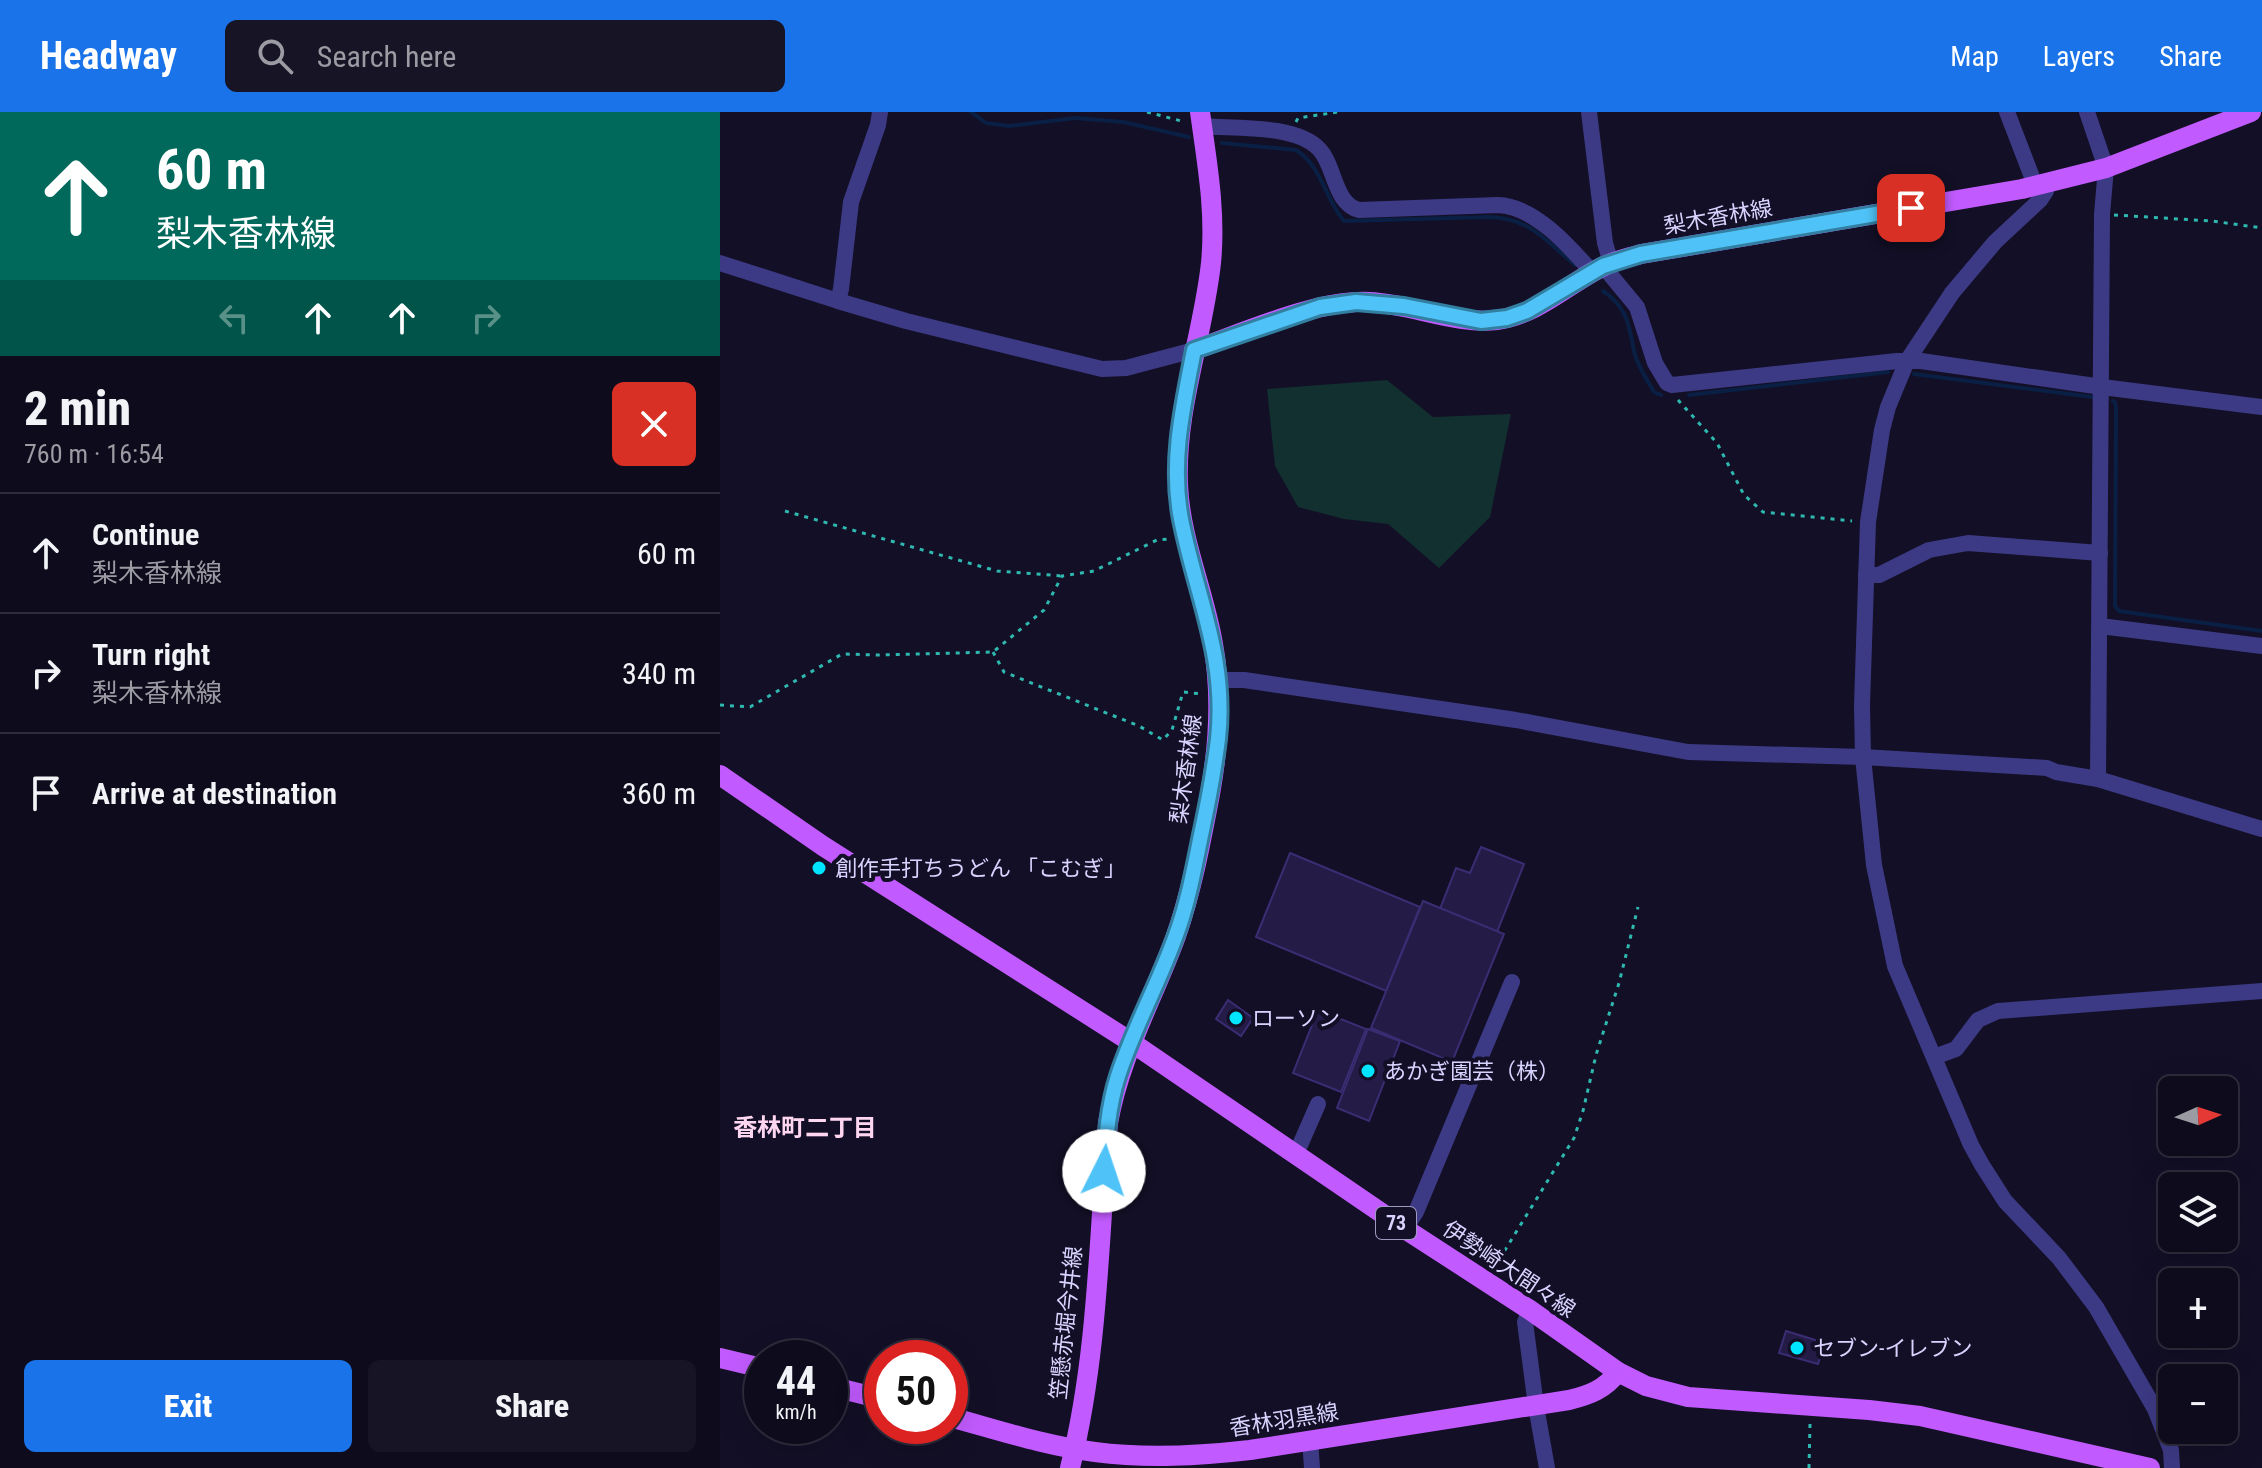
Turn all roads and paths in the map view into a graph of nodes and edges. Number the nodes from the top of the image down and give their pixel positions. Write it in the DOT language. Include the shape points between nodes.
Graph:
graph roads {
  1 [pos="880,112"];
  2 [pos="1147,112"];
  3 [pos="1338,112"];
  4 [pos="1589,112"];
  5 [pos="2007,112"];
  6 [pos="2087,112"];
  7 [pos="2251,112"];
  8 [pos="2230,116"];
  9 [pos="1201,119"];
  10 [pos="1293,134"];
  11 [pos="2106,168"];
  12 [pos="2041,185"];
  13 [pos="2102,214"];
  14 [pos="2262,228"];
  15 [pos="720,263"];
  16 [pos="1602,267"];
  17 [pos="838,301"];
  18 [pos="1194,350"];
  19 [pos="1907,361"];
  20 [pos="1672,385"];
  21 [pos="2102,387"];
  22 [pos="2262,407"];
  23 [pos="785,511"];
  24 [pos="1868,522"];
  25 [pos="1186,537"];
  26 [pos="2100,553"];
  27 [pos="1866,575"];
  28 [pos="1062,576"];
  29 [pos="2100,626"];
  30 [pos="2262,646"];
  31 [pos="993,652"];
  32 [pos="1219,688"];
  33 [pos="720,705"];
  34 [pos="1863,757"];
  35 [pos="720,775"];
  36 [pos="2098,779"];
  37 [pos="2262,829"];
  38 [pos="1638,907"];
  39 [pos="1512,982"];
  40 [pos="2262,991"];
  41 [pos="1131,1042"];
  42 [pos="1934,1057"];
  43 [pos="1318,1104"];
  44 [pos="1294,1153"];
  45 [pos="1405,1229"];
  46 [pos="1485,1281"];
  47 [pos="1530,1310"];
  48 [pos="720,1358"];
  49 [pos="744,1364"];
  50 [pos="1618,1372"];
  51 [pos="1536,1406"];
  52 [pos="1810,1406"];
  53 [pos="968,1423"];
  54 [pos="1310,1440"];
  55 [pos="1072,1459"];
  56 [pos="2092,1462"];
  57 [pos="1312,1468"];
  58 [pos="1547,1468"];
  59 [pos="1809,1468"];
  60 [pos="2150,1468"];
  61 [pos="2172,1468"];
  1 -- 17 [label="street" via="851,202"];
  2 -- 9 [label="path"];
  3 -- 10 [label="path" via="1298,118"];
  4 -- 16 [label="street" via="1605,243"];
  5 -- 12 [label="street"];
  6 -- 11 [label="street"];
  7 -- 8 [label="main road, 梨木香林線"];
  8 -- 11 [label="main road, 梨木香林線"];
  9 -- 10 [label="street"];
  9 -- 18 [label="main road" via="1212,195 1212,244"];
  10 -- 16 [label="street" via="1320,149 1352,209 1520,208"];
  11 -- 12 [label="main road, 梨木香林線"];
  11 -- 13 [label="street"];
  12 -- 16 [label="main road, 梨木香林線" via="1668,249"];
  12 -- 19 [label="street" via="2046,191 2040,200 1952,293"];
  13 -- 14 [label="path"];
  13 -- 21 [label="street"];
  15 -- 17 [label="street"];
  16 -- 18 [label="main road, 梨木香林線" via="1527,311 1496,321 1356,302 1320,307"];
  16 -- 20 [label="street" via="1637,307 1655,363"];
  17 -- 18 [label="street" via="1102,369"];
  18 -- 25 [label="main road, 梨木香林線" via="1177,460"];
  19 -- 20 [label="street"];
  19 -- 21 [label="street"];
  19 -- 24 [label="street" via="1888,407"];
  20 -- 24 [label="path" via="1679,403 1717,443 1744,495 1763,512"];
  21 -- 22 [label="street"];
  21 -- 26 [label="street"];
  23 -- 28 [label="path" via="997,571"];
  24 -- 27 [label="street"];
  25 -- 28 [label="path" via="1157,540 1094,571"];
  25 -- 32 [label="main road, 梨木香林線" via="1213,641"];
  26 -- 27 [label="street" via="1968,543 1929,550 1879,575"];
  26 -- 29 [label="street"];
  27 -- 34 [label="street"];
  28 -- 31 [label="path" via="1044,610"];
  29 -- 30 [label="street"];
  29 -- 36 [label="street"];
  31 -- 32 [label="path" via="1004,672 1163,740 1172,730 1183,692"];
  31 -- 33 [label="path" via="842,654 750,707"];
  32 -- 34 [label="street" via="1244,680 1516,720 1688,752"];
  32 -- 41 [label="main road, 梨木香林線" via="1218,740 1192,879 1176,934"];
  34 -- 36 [label="street" via="2034,766"];
  34 -- 42 [label="street" via="1874,865 1892,954"];
  35 -- 41 [label="main road, 伊勢崎大間々線 / 73"];
  36 -- 37 [label="street"];
  38 -- 46 [label="path" via="1574,1138"];
  39 -- 45 [label="street"];
  40 -- 42 [label="street" via="1998,1011 1978,1020 1956,1049"];
  41 -- 44 [label="main road, 伊勢崎大間々線 / 73"];
  41 -- 55 [label="main road, 笠懸赤堀今井線" via="1108,1123 1094,1319"];
  42 -- 61 [label="street" via="1994,1185 2081,1285 2131,1366 2165,1432"];
  43 -- 44 [label="street"];
  44 -- 45 [label="main road, 伊勢崎大間々線 / 73"];
  45 -- 46 [label="main road, 伊勢崎大間々線 / 73"];
  46 -- 47 [label="main road, 伊勢崎大間々線 / 73"];
  47 -- 50 [label="main road, 伊勢崎大間々線 / 73"];
  47 -- 51 [label="street" via="1525,1319"];
  48 -- 49 [label="main road"];
  50 -- 51 [label="main road, 香林羽黒線" via="1586,1396"];
  50 -- 52 [label="main road, 伊勢崎大間々線 / 73" via="1688,1397"];
  51 -- 54 [label="main road, 香林羽黒線"];
  51 -- 58 [label="street"];
  52 -- 56 [label="main road, 伊勢崎大間々線 / 73" via="1920,1416"];
  52 -- 59 [label="path"];
  53 -- 55 [label="main road, 香林羽黒線"];
  54 -- 55 [label="main road, 香林羽黒線" via="1201,1456"];
  54 -- 57 [label="street"];
  56 -- 60 [label="main road, 伊勢崎大間々線 / 73"];
}
